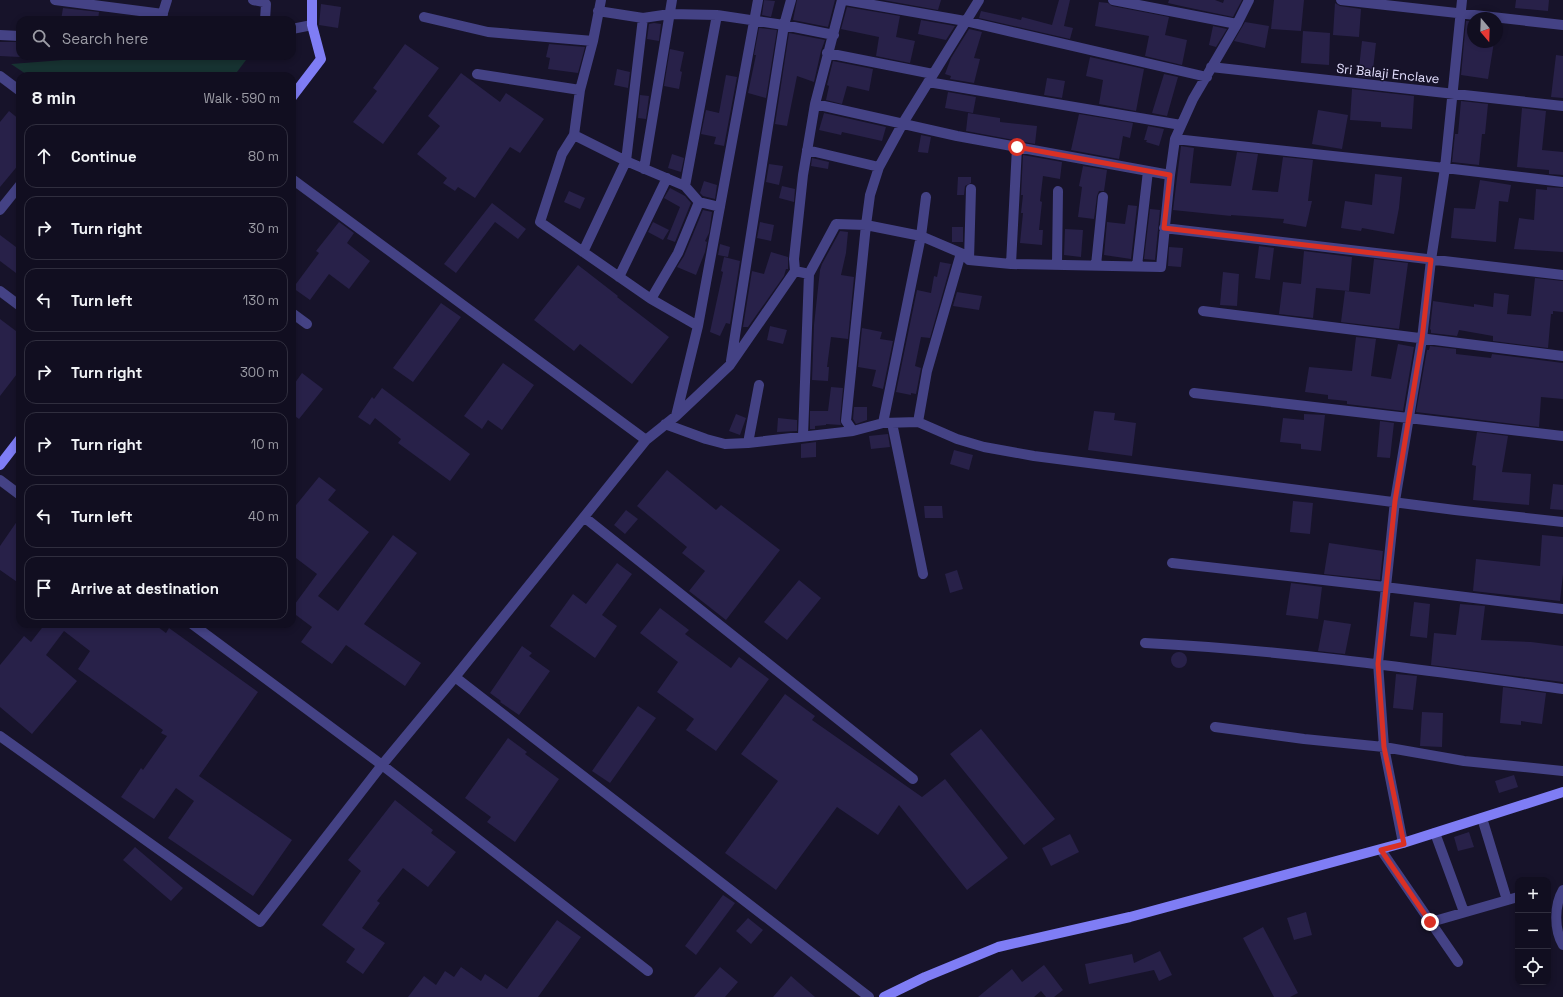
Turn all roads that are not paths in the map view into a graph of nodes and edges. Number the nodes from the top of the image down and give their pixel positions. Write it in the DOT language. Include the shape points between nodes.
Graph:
graph roads {
  1 [pos="55,0"];
  2 [pos="167,0"];
  3 [pos="253,0"];
  4 [pos="312,0"];
  5 [pos="672,0"];
  6 [pos="758,0"];
  7 [pos="791,0"];
  8 [pos="844,0"];
  9 [pos="979,0"];
  10 [pos="1113,0"];
  11 [pos="1249,0"];
  12 [pos="1341,0"];
  13 [pos="1462,0"];
  14 [pos="599,3"];
  15 [pos="1460,12"];
  16 [pos="670,14"];
  17 [pos="717,15"];
  18 [pos="156,16"];
  19 [pos="162,16"];
  20 [pos="265,16"];
  21 [pos="424,17"];
  22 [pos="643,18"];
  23 [pos="754,21"];
  24 [pos="965,21"];
  25 [pos="1237,24"];
  26 [pos="312,25"];
  27 [pos="784,25"];
  28 [pos="1563,25"];
  29 [pos="296,28"];
  30 [pos="0,35"];
  31 [pos="834,35"];
  32 [pos="16,36"];
  33 [pos="593,41"];
  34 [pos="827,53"];
  35 [pos="1211,67"];
  36 [pos="476,74"];
  37 [pos="0,76"];
  38 [pos="1207,77"];
  39 [pos="931,78"];
  40 [pos="16,88"];
  41 [pos="580,90"];
  42 [pos="296,91"];
  43 [pos="1452,93"];
  44 [pos="814,104"];
  45 [pos="1563,106"];
  46 [pos="904,123"];
  47 [pos="1181,125"];
  48 [pos="574,135"];
  49 [pos="1175,139"];
  50 [pos="1017,147"];
  51 [pos="807,150"];
  52 [pos="626,161"];
  53 [pos="879,167"];
  54 [pos="1445,168"];
  55 [pos="644,169"];
  56 [pos="1148,171"];
  57 [pos="1170,175"];
  58 [pos="667,178"];
  59 [pos="296,182"];
  60 [pos="1563,182"];
  61 [pos="685,186"];
  62 [pos="971,188"];
  63 [pos="16,190"];
  64 [pos="1058,191"];
  65 [pos="926,196"];
  66 [pos="1103,197"];
  67 [pos="699,202"];
  68 [pos="720,208"];
  69 [pos="0,210"];
  70 [pos="866,225"];
  71 [pos="1164,228"];
  72 [pos="921,236"];
  73 [pos="583,252"];
  74 [pos="961,254"];
  75 [pos="969,260"];
  76 [pos="1431,260"];
  77 [pos="1011,264"];
  78 [pos="1057,264"];
  79 [pos="1096,265"];
  80 [pos="1137,266"];
  81 [pos="795,271"];
  82 [pos="809,274"];
  83 [pos="1563,275"];
  84 [pos="619,277"];
  85 [pos="0,291"];
  86 [pos="651,299"];
  87 [pos="16,303"];
  88 [pos="1203,311"];
  89 [pos="296,316"];
  90 [pos="307,324"];
  91 [pos="698,326"];
  92 [pos="1422,339"];
  93 [pos="1563,356"];
  94 [pos="730,365"];
  95 [pos="758,385"];
  96 [pos="1194,393"];
  97 [pos="676,416"];
  98 [pos="1410,419"];
  99 [pos="918,422"];
  100 [pos="887,423"];
  101 [pos="665,424"];
  102 [pos="853,431"];
  103 [pos="804,436"];
  104 [pos="1563,436"];
  105 [pos="646,440"];
  106 [pos="748,443"];
  107 [pos="16,444"];
  108 [pos="0,465"];
  109 [pos="0,480"];
  110 [pos="16,492"];
  111 [pos="1395,501"];
  112 [pos="584,517"];
  113 [pos="1563,522"];
  114 [pos="1172,563"];
  115 [pos="922,574"];
  116 [pos="1385,587"];
  117 [pos="1563,609"];
  118 [pos="197,628"];
  119 [pos="1145,643"];
  120 [pos="1378,664"];
  121 [pos="455,677"];
  122 [pos="1563,689"];
  123 [pos="1215,727"];
  124 [pos="0,736"];
  125 [pos="1384,747"];
  126 [pos="382,766"];
  127 [pos="1563,771"];
  128 [pos="913,779"];
  129 [pos="1563,792"];
  130 [pos="1482,818"];
  131 [pos="1435,833"];
  132 [pos="1404,844"];
  133 [pos="1381,850"];
  134 [pos="1563,890"];
  135 [pos="1515,898"];
  136 [pos="1507,900"];
  137 [pos="1464,912"];
  138 [pos="1430,922"];
  139 [pos="1563,945"];
  140 [pos="1458,962"];
  141 [pos="648,971"];
  142 [pos="869,997"];
  143 [pos="884,997"];
  1 -- 18 [label="street"];
  2 -- 19 [label="street"];
  3 -- 20 [label="street" via="266,4"];
  4 -- 26 [label="street"];
  5 -- 16 [label="street"];
  6 -- 23 [label="street"];
  7 -- 27 [label="street"];
  8 -- 24 [label="street"];
  8 -- 31 [label="street"];
  9 -- 24 [label="street"];
  10 -- 25 [label="street"];
  11 -- 25 [label="street"];
  12 -- 15 [label="street"];
  13 -- 15 [label="street"];
  14 -- 22 [label="street"];
  14 -- 33 [label="street"];
  15 -- 28 [label="street"];
  15 -- 43 [label="street"];
  16 -- 17 [label="street"];
  16 -- 22 [label="street"];
  16 -- 55 [label="street"];
  17 -- 23 [label="street"];
  17 -- 61 [label="street"];
  21 -- 33 [label="street" via="488,32"];
  22 -- 52 [label="street"];
  23 -- 27 [label="street"];
  23 -- 68 [label="street"];
  24 -- 38 [label="street"];
  24 -- 39 [label="street"];
  25 -- 35 [label="street"];
  26 -- 29 [label="street"];
  26 -- 42 [label="street" via="321,59"];
  27 -- 31 [label="street"];
  27 -- 94 [label="street"];
  30 -- 32 [label="street"];
  31 -- 34 [label="street"];
  33 -- 41 [label="street"];
  34 -- 39 [label="street"];
  34 -- 44 [label="street"];
  35 -- 38 [label="street"];
  35 -- 43 [label="street, Sri Balaji Enclave"];
  36 -- 41 [label="street"];
  37 -- 40 [label="street"];
  38 -- 47 [label="street"];
  39 -- 46 [label="street"];
  39 -- 47 [label="street"];
  41 -- 48 [label="street"];
  43 -- 45 [label="street, Sri Balaji Enclave"];
  43 -- 54 [label="street"];
  44 -- 46 [label="street"];
  44 -- 51 [label="street"];
  46 -- 50 [label="street"];
  46 -- 53 [label="street"];
  47 -- 49 [label="street"];
  48 -- 52 [label="street"];
  48 -- 73 [label="street" via="562,154 540,222"];
  49 -- 54 [label="street"];
  49 -- 57 [label="street"];
  50 -- 56 [label="street"];
  50 -- 77 [label="street"];
  51 -- 53 [label="street"];
  51 -- 81 [label="street" via="794,259"];
  52 -- 55 [label="street"];
  52 -- 73 [label="street"];
  53 -- 70 [label="street" via="870,195"];
  54 -- 60 [label="street"];
  54 -- 76 [label="street"];
  55 -- 58 [label="street"];
  56 -- 57 [label="street"];
  56 -- 80 [label="street"];
  57 -- 71 [label="street"];
  58 -- 61 [label="street"];
  58 -- 84 [label="street"];
  59 -- 105 [label="street"];
  61 -- 67 [label="street"];
  62 -- 75 [label="street"];
  63 -- 69 [label="street"];
  64 -- 78 [label="street"];
  65 -- 72 [label="street"];
  66 -- 79 [label="street"];
  67 -- 68 [label="street"];
  67 -- 86 [label="street" via="678,253"];
  68 -- 91 [label="street"];
  70 -- 72 [label="street"];
  70 -- 82 [label="street" via="836,224"];
  70 -- 102 [label="street" via="846,421"];
  71 -- 76 [label="street"];
  71 -- 80 [label="street" via="1162,267"];
  72 -- 74 [label="street"];
  72 -- 100 [label="street"];
  73 -- 84 [label="street"];
  74 -- 75 [label="street"];
  74 -- 99 [label="street" via="927,371"];
  75 -- 77 [label="street"];
  76 -- 83 [label="street"];
  76 -- 92 [label="street"];
  77 -- 78 [label="street"];
  78 -- 79 [label="street"];
  79 -- 80 [label="street"];
  81 -- 82 [label="street"];
  81 -- 94 [label="street"];
  82 -- 103 [label="street"];
  84 -- 86 [label="street"];
  85 -- 87 [label="street"];
  86 -- 91 [label="street"];
  88 -- 92 [label="street"];
  89 -- 90 [label="street"];
  91 -- 97 [label="street"];
  92 -- 93 [label="street"];
  92 -- 98 [label="street"];
  94 -- 97 [label="street"];
  95 -- 106 [label="street"];
  96 -- 98 [label="street"];
  97 -- 101 [label="street"];
  98 -- 104 [label="street"];
  98 -- 111 [label="street"];
  99 -- 100 [label="street"];
  99 -- 111 [label="street" via="957,439 984,447 1034,456"];
  100 -- 102 [label="street"];
  100 -- 115 [label="street"];
  101 -- 105 [label="street"];
  101 -- 106 [label="street" via="725,444"];
  102 -- 103 [label="street"];
  103 -- 106 [label="street"];
  105 -- 112 [label="street"];
  107 -- 108 [label="street"];
  109 -- 110 [label="street"];
  111 -- 113 [label="street"];
  111 -- 116 [label="street"];
  112 -- 121 [label="street"];
  112 -- 128 [label="street"];
  114 -- 116 [label="street"];
  116 -- 117 [label="street"];
  116 -- 120 [label="street"];
  118 -- 126 [label="street"];
  119 -- 120 [label="street"];
  120 -- 122 [label="street"];
  120 -- 125 [label="street"];
  121 -- 126 [label="street"];
  121 -- 142 [label="street"];
  123 -- 125 [label="street"];
  124 -- 126 [label="street" via="260,922"];
  125 -- 127 [label="street" via="1464,762"];
  125 -- 132 [label="street"];
  126 -- 141 [label="street"];
  129 -- 130 [label="street"];
  130 -- 131 [label="street"];
  130 -- 136 [label="street"];
  131 -- 132 [label="street"];
  131 -- 137 [label="street"];
  132 -- 133 [label="street"];
  133 -- 138 [label="street"];
  133 -- 143 [label="street" via="1130,917 998,948 925,977"];
  134 -- 139 [label="street" via="1555,912"];
  135 -- 136 [label="street"];
  136 -- 137 [label="street"];
  137 -- 138 [label="street"];
  138 -- 140 [label="street"];
}
